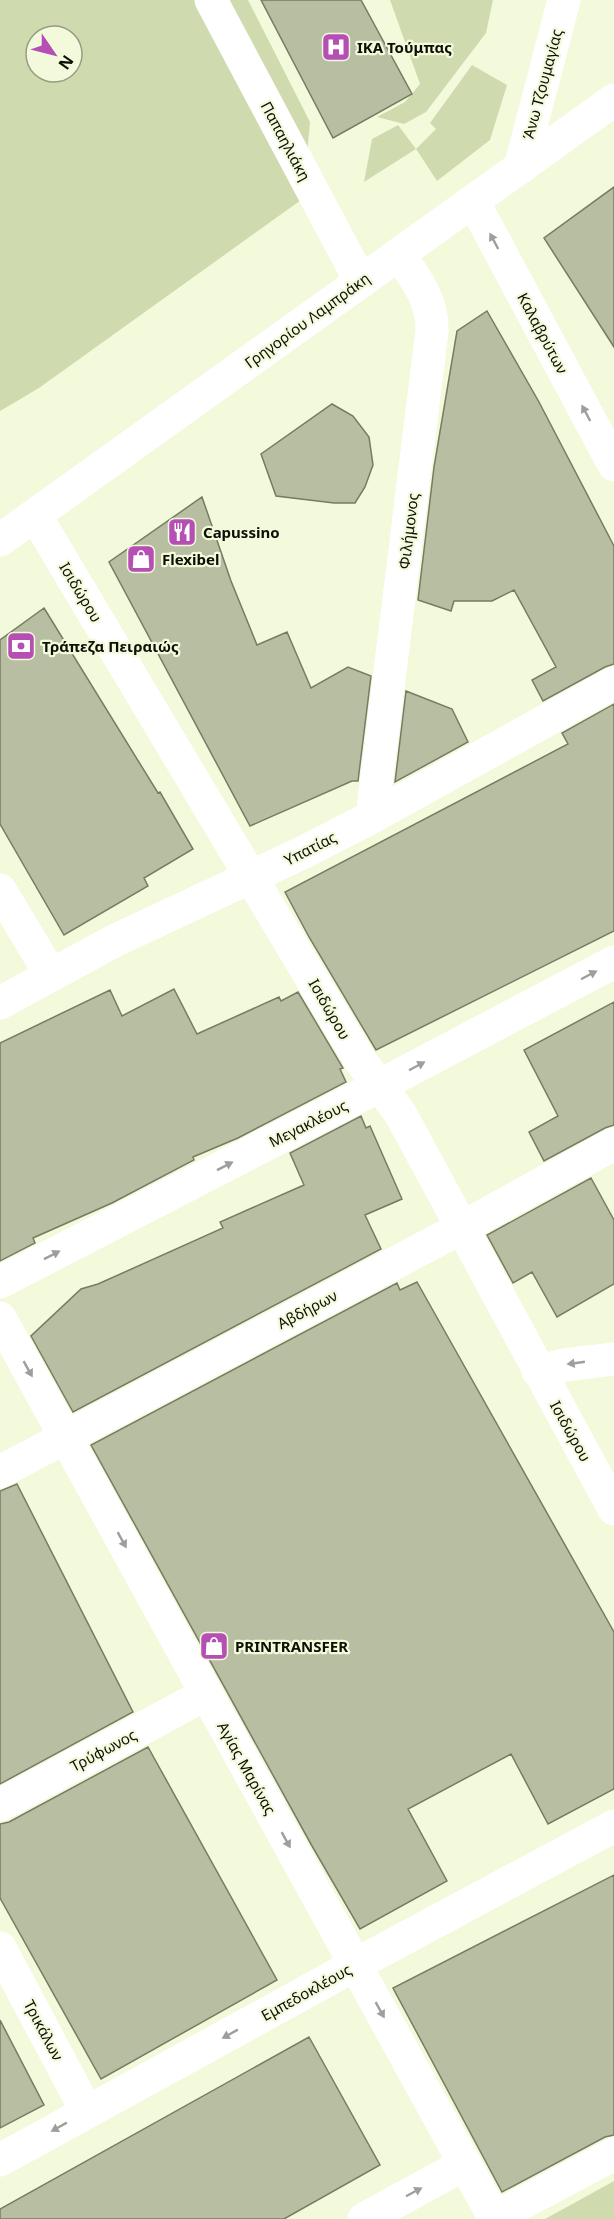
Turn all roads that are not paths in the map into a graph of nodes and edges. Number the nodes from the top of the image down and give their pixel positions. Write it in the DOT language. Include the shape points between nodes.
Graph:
graph roads {
  1 [pos="211,0"];
  2 [pos="564,0"];
  3 [pos="614,100"];
  4 [pos="520,168"];
  5 [pos="473,201"];
  6 [pos="399,254"];
  7 [pos="361,282"];
  8 [pos="614,465"];
  9 [pos="35,515"];
  10 [pos="0,540"];
  11 [pos="614,683"];
  12 [pos="372,816"];
  13 [pos="252,876"];
  14 [pos="0,890"];
  15 [pos="614,962"];
  16 [pos="51,975"];
  17 [pos="0,1003"];
  18 [pos="379,1086"];
  19 [pos="614,1144"];
  20 [pos="461,1228"];
  21 [pos="0,1282"];
  22 [pos="0,1317"];
  23 [pos="614,1359"];
  24 [pos="538,1371"];
  25 [pos="65,1437"];
  26 [pos="0,1472"];
  27 [pos="614,1509"];
  28 [pos="206,1694"];
  29 [pos="0,1805"];
  30 [pos="614,1826"];
  31 [pos="0,1948"];
  32 [pos="355,1965"];
  33 [pos="87,2112"];
  34 [pos="614,2154"];
  35 [pos="0,2160"];
  36 [pos="465,2164"];
  37 [pos="494,2218"];
  38 [pos="364,2219"];
  1 -- 7 [label="street, Παπαηλιάκη"];
  2 -- 4 [label="street, Άνω Τζουμαγίας"];
  3 -- 4 [label="street, Γρηγορίου Λαμπράκη"];
  4 -- 5 [label="street, Γρηγορίου Λαμπράκη"];
  5 -- 6 [label="street, Γρηγορίου Λαμπράκη"];
  8 -- 5 [label="street, Καλαβρύτων, one-way"];
  6 -- 7 [label="street, Γρηγορίου Λαμπράκη"];
  6 -- 12 [label="street, Φιλήμονος" via="426,297 432,331"];
  7 -- 9 [label="street, Γρηγορίου Λαμπράκη"];
  9 -- 10 [label="street, Γρηγορίου Λαμπράκη"];
  9 -- 13 [label="street, Ισιδώρου"];
  11 -- 12 [label="street, Υπατίας"];
  12 -- 13 [label="street, Υπατίας"];
  13 -- 16 [label="street, Υπατίας"];
  13 -- 18 [label="street, Ισιδώρου" via="362,1064"];
  14 -- 16 [label="street"];
  18 -- 15 [label="street, Μεγακλέους, one-way"];
  16 -- 17 [label="street, Υπατίας"];
  18 -- 20 [label="street, Ισιδώρου" via="400,1113"];
  21 -- 18 [label="street, Μεγακλέους, one-way"];
  19 -- 20 [label="street, Αβδήρων"];
  20 -- 24 [label="street, Ισιδώρου"];
  20 -- 25 [label="street, Αβδήρων"];
  22 -- 25 [label="street, Αγίας Μαρίνας, one-way"];
  23 -- 24 [label="street, one-way"];
  24 -- 27 [label="street, Ισιδώρου"];
  25 -- 26 [label="street, Αβδήρων"];
  25 -- 28 [label="street, Αγίας Μαρίνας, one-way"];
  28 -- 29 [label="street, Τρύφωνος"];
  28 -- 32 [label="street, Αγίας Μαρίνας, one-way"];
  30 -- 32 [label="street, Εμπεδοκλέους"];
  31 -- 33 [label="street, Τρικάλων"];
  32 -- 33 [label="street, Εμπεδοκλέους, one-way"];
  32 -- 36 [label="street, Αγίας Μαρίνας, one-way"];
  33 -- 35 [label="street, Εμπεδοκλέους, one-way"];
  34 -- 37 [label="street"];
  36 -- 37 [label="street, Αγίας Μαρίνας"];
  38 -- 36 [label="street, one-way"];
}
